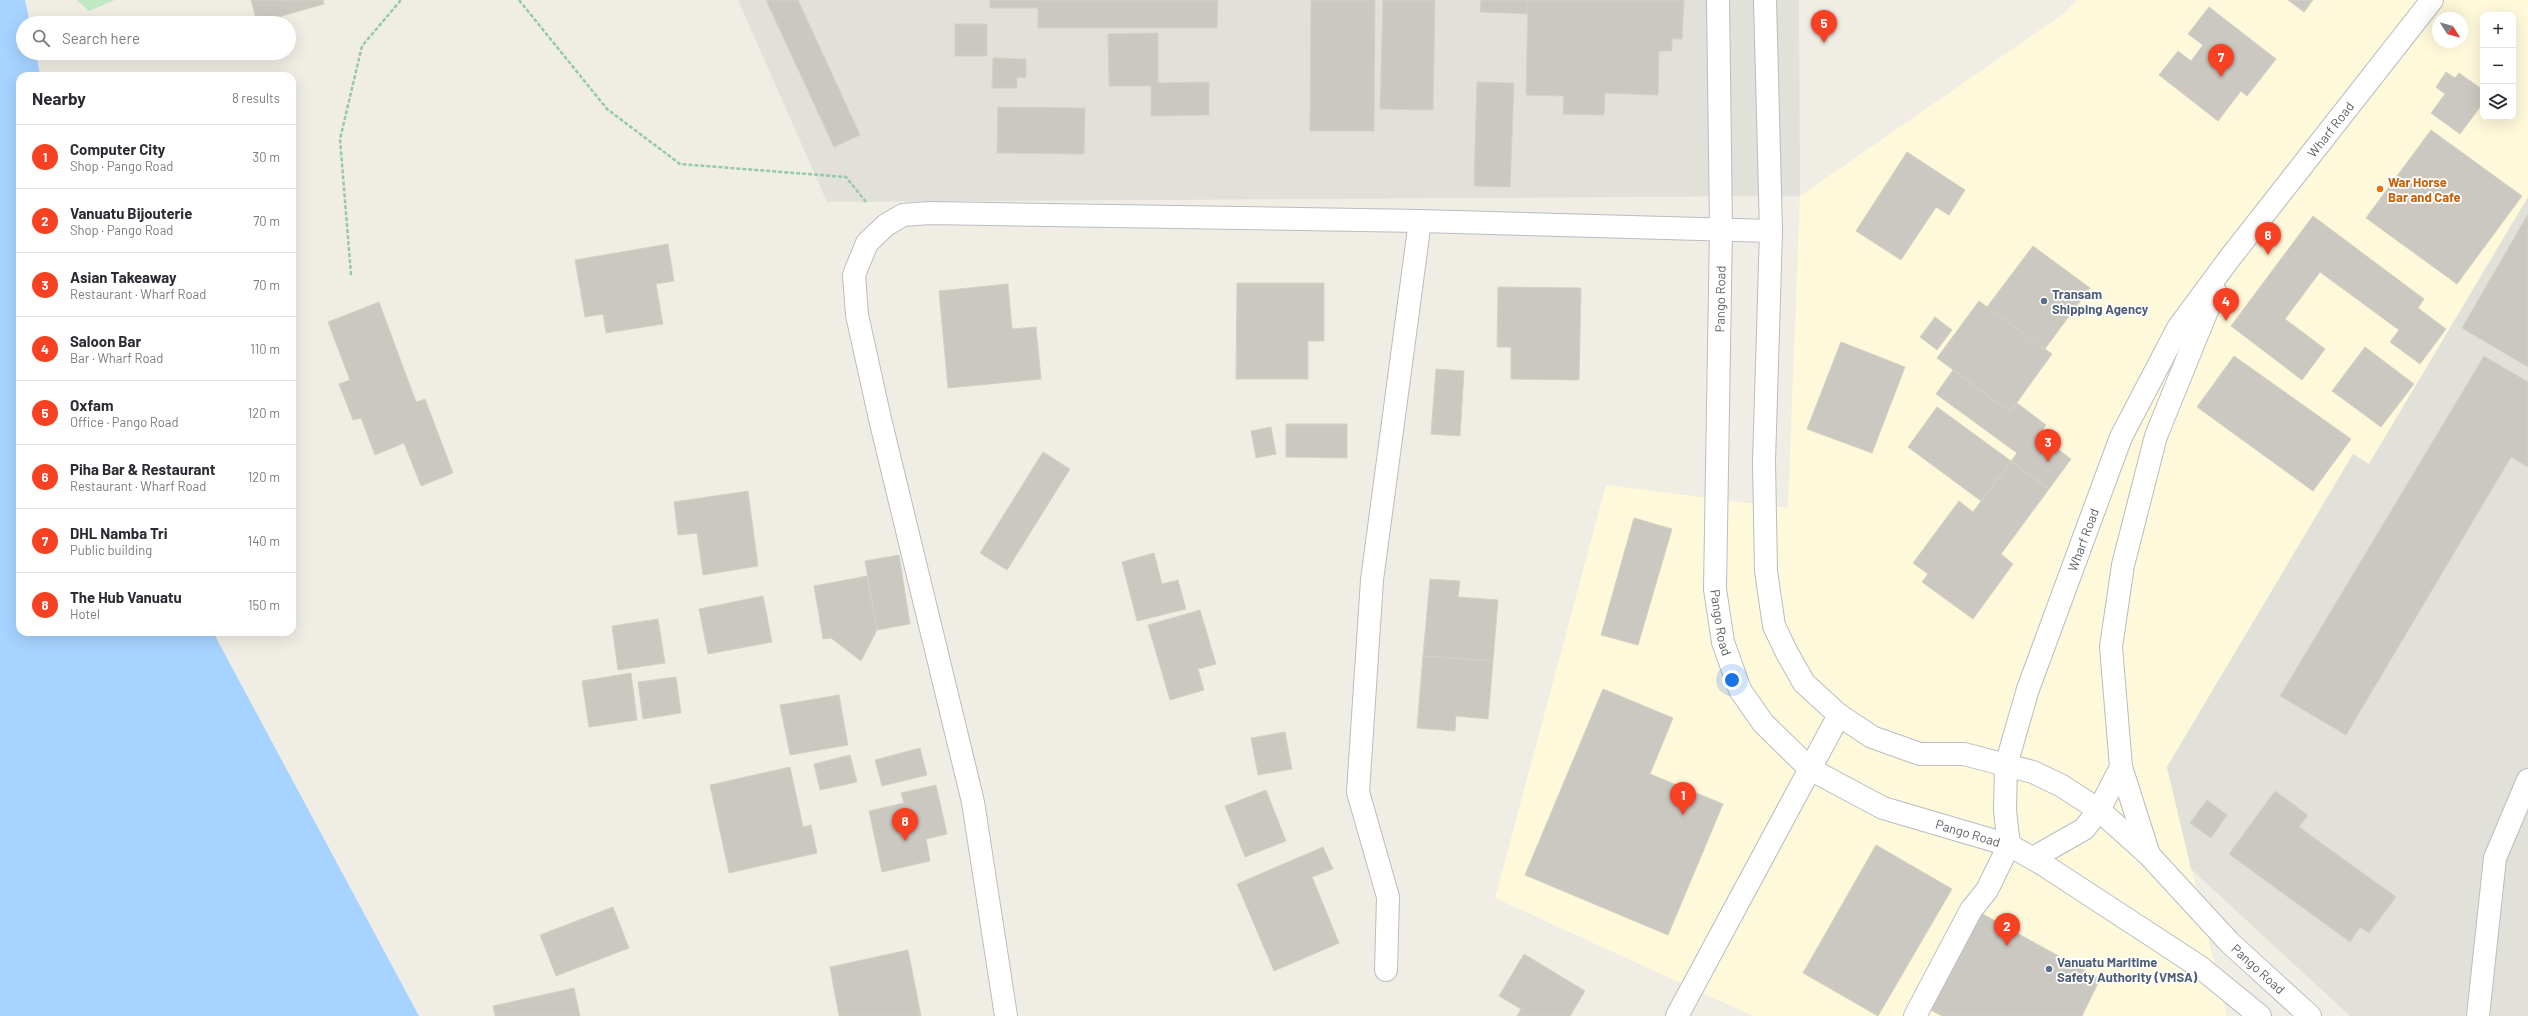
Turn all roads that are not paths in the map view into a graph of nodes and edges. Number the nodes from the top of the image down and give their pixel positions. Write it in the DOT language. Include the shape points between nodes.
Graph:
graph roads {
  1 [pos="1718,0"];
  2 [pos="1765,0"];
  3 [pos="2432,0"];
  4 [pos="1420,221"];
  5 [pos="1721,228"];
  6 [pos="1771,231"];
  7 [pos="2229,259"];
  8 [pos="1839,715"];
  9 [pos="2006,765"];
  10 [pos="2121,767"];
  11 [pos="1810,769"];
  12 [pos="2528,780"];
  13 [pos="2099,810"];
  14 [pos="2009,845"];
  15 [pos="2149,855"];
  16 [pos="2033,858"];
  17 [pos="1386,970"];
  18 [pos="1006,1016"];
  19 [pos="1677,1016"];
  20 [pos="1915,1016"];
  21 [pos="2260,1016"];
  22 [pos="2310,1016"];
  23 [pos="2478,1016"];
  1 -- 5 [label="street, Pango Road"];
  2 -- 6 [label="street, Pango Road"];
  3 -- 7 [label="street, Wharf Road"];
  4 -- 5 [label="street"];
  4 -- 17 [label="street" via="1372,580 1358,792 1388,897"];
  4 -- 18 [label="street" via="930,213 903,215 886,225 867,243 854,275 857,315 973,802"];
  5 -- 6 [label="street"];
  5 -- 11 [label="street, Pango Road" via="1715,589 1723,642 1740,690 1763,723"];
  6 -- 8 [label="street, Pango Road" via="1764,462 1766,571 1773,619 1787,654 1804,683"];
  7 -- 9 [label="street, Wharf Road" via="2178,328 2121,437 2028,689"];
  7 -- 10 [label="street, Wharf Road" via="2156,436 2123,565 2111,647"];
  8 -- 9 [label="street, Pango Road" via="1872,737 1920,754 1964,754"];
  8 -- 11 [label="street"];
  9 -- 13 [label="street, Pango Road" via="2033,772 2062,786"];
  9 -- 14 [label="street, Wharf Road" via="2005,811"];
  10 -- 13 [label="street"];
  10 -- 15 [label="street, Wharf Road"];
  11 -- 14 [label="street, Pango Road" via="1882,808"];
  11 -- 19 [label="street"];
  12 -- 23 [label="street" via="2494,858"];
  13 -- 15 [label="street, Pango Road"];
  13 -- 16 [label="street" via="2084,829"];
  14 -- 16 [label="street, Pango Road"];
  14 -- 20 [label="street" via="1987,890 1971,910"];
  15 -- 22 [label="street, Pango Road" via="2230,943"];
  16 -- 21 [label="street, Pango Road" via="2200,967"];
}
